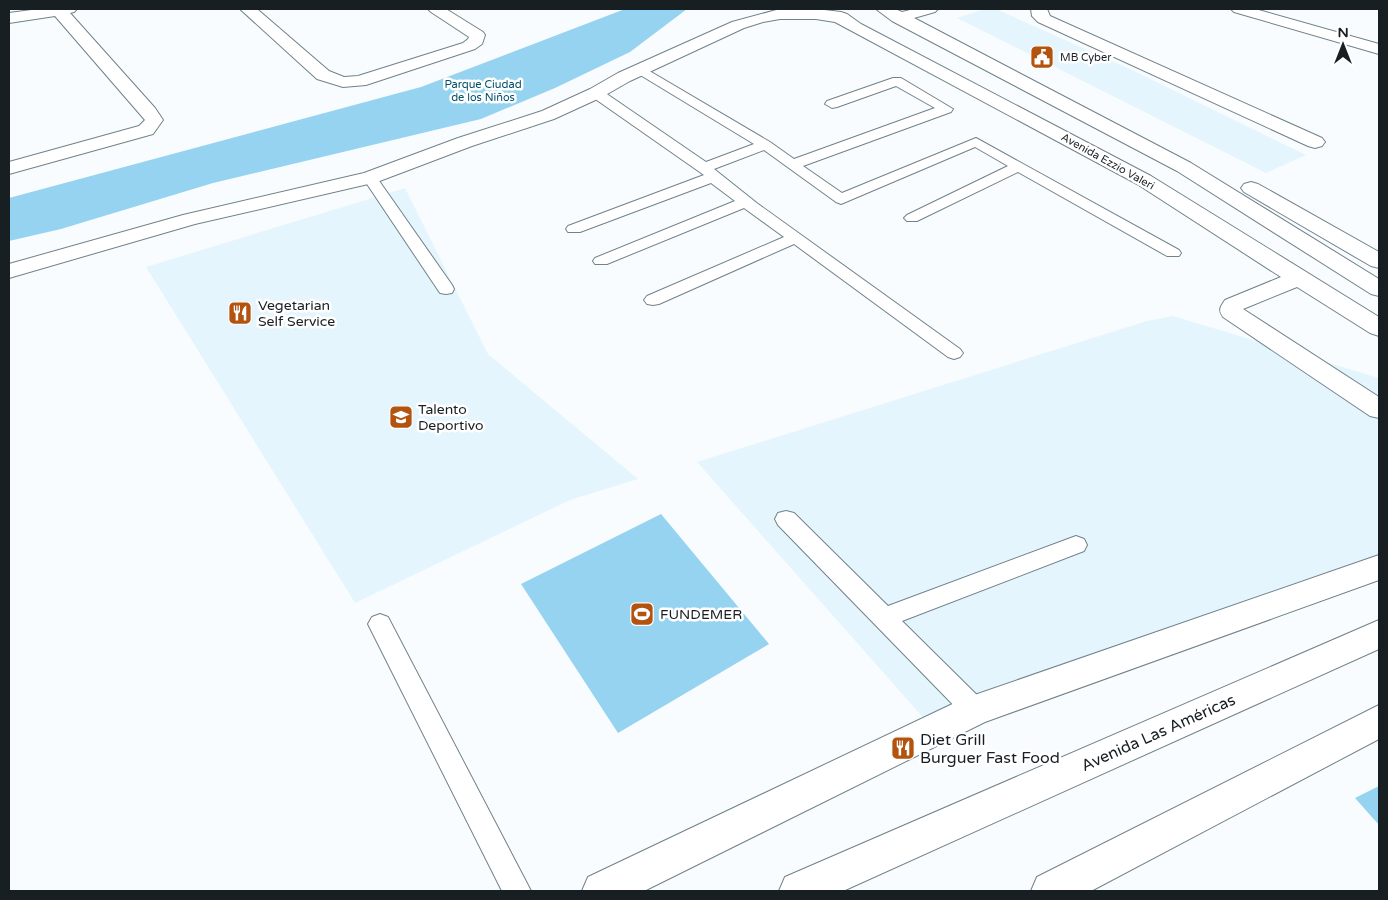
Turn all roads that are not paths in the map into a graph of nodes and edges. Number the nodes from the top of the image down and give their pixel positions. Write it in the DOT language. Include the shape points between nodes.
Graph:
graph roads {
  1 [pos="248,9"];
  2 [pos="436,9"];
  3 [pos="758,9"];
  4 [pos="824,9"];
  5 [pos="829,9"];
  6 [pos="924,9"];
  7 [pos="1039,9"];
  8 [pos="1239,9"];
  9 [pos="63,10"];
  10 [pos="801,13"];
  11 [pos="891,13"];
  12 [pos="9,18"];
  13 [pos="738,25"];
  14 [pos="855,26"];
  15 [pos="1379,49"];
  16 [pos="641,70"];
  17 [pos="1072,88"];
  18 [pos="596,93"];
  19 [pos="832,104"];
  20 [pos="1105,124"];
  21 [pos="1315,142"];
  22 [pos="765,145"];
  23 [pos="794,164"];
  24 [pos="1019,166"];
  25 [pos="9,168"];
  26 [pos="709,172"];
  27 [pos="370,178"];
  28 [pos="745,202"];
  29 [pos="912,218"];
  30 [pos="574,229"];
  31 [pos="794,238"];
  32 [pos="1173,253"];
  33 [pos="601,261"];
  34 [pos="1379,262"];
  35 [pos="9,271"];
  36 [pos="1298,278"];
  37 [pos="446,289"];
  38 [pos="1379,289"];
  39 [pos="653,300"];
  40 [pos="1379,328"];
  41 [pos="954,353"];
  42 [pos="1379,409"];
  43 [pos="786,519"];
  44 [pos="1076,545"];
  45 [pos="1379,566"];
  46 [pos="884,618"];
  47 [pos="380,624"];
  48 [pos="1379,634"];
  49 [pos="975,710"];
  50 [pos="1379,721"];
  51 [pos="517,891"];
  52 [pos="602,891"];
  53 [pos="799,891"];
  54 [pos="1051,891"];
  1 -- 2 [label="street" via="323,75 343,82 360,81 476,41 477,35"];
  3 -- 13 [label="street"];
  4 -- 10 [label="street"];
  5 -- 14 [label="street, Avenida Ezzio Valeri"];
  6 -- 11 [label="street"];
  6 -- 17 [label="street"];
  7 -- 21 [label="street" via="1044,19"];
  8 -- 15 [label="street"];
  9 -- 12 [label="street"];
  9 -- 25 [label="street" via="154,120 146,130"];
  10 -- 13 [label="street" via="770,16"];
  10 -- 14 [label="street" via="840,18"];
  11 -- 20 [label="street"];
  13 -- 16 [label="street"];
  14 -- 36 [label="street, Avenida Ezzio Valeri" via="1144,180"];
  16 -- 18 [label="street"];
  16 -- 22 [label="lane"];
  18 -- 26 [label="lane"];
  18 -- 27 [label="street" via="548,115"];
  19 -- 23 [label="lane" via="897,81 946,109"];
  20 -- 34 [label="street" via="1128,117"];
  20 -- 38 [label="street" via="1184,167"];
  22 -- 23 [label="lane"];
  22 -- 26 [label="lane"];
  23 -- 24 [label="lane" via="841,198 976,142"];
  24 -- 29 [label="lane"];
  24 -- 32 [label="lane"];
  26 -- 28 [label="lane"];
  26 -- 30 [label="lane"];
  27 -- 35 [label="street" via="190,219"];
  27 -- 37 [label="lane"];
  28 -- 31 [label="lane"];
  28 -- 33 [label="lane"];
  31 -- 39 [label="lane"];
  31 -- 41 [label="lane"];
  36 -- 40 [label="street, Avenida Ezzio Valeri"];
  36 -- 42 [label="street" via="1233,305 1232,312"];
  43 -- 46 [label="lane"];
  44 -- 46 [label="lane"];
  45 -- 49 [label="street"];
  46 -- 49 [label="lane"];
  47 -- 51 [label="lane"];
  48 -- 53 [label="street, Avenida Las Américas"];
  49 -- 52 [label="street"];
  50 -- 54 [label="street"];
}
